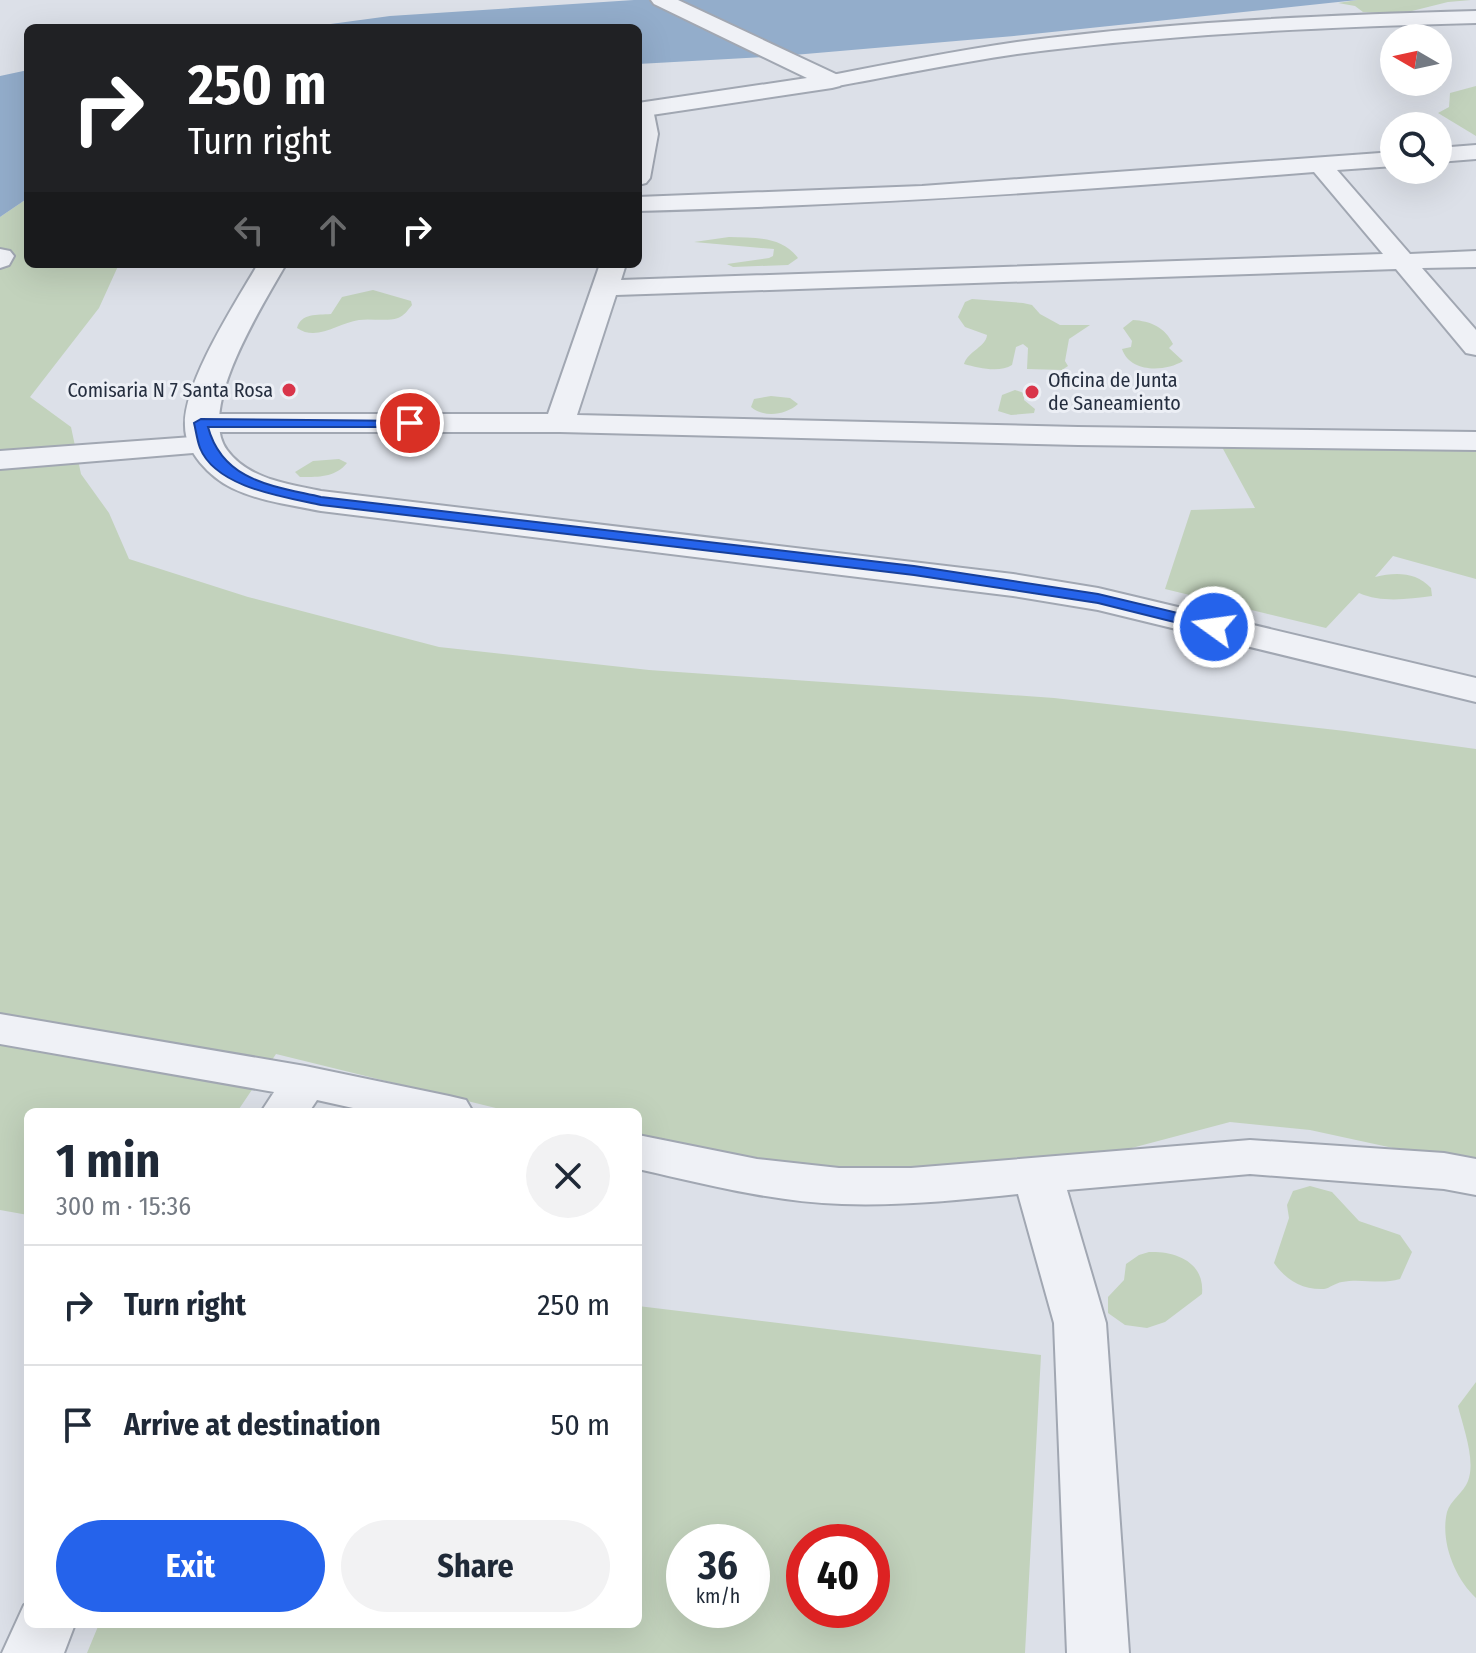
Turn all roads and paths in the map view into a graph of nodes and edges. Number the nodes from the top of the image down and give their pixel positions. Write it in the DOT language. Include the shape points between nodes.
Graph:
graph roads {
  1 [pos="661,0"];
  2 [pos="1476,17"];
  3 [pos="832,81"];
  4 [pos="642,110"];
  5 [pos="642,117"];
  6 [pos="1476,152"];
  7 [pos="1452,154"];
  8 [pos="642,158"];
  9 [pos="1380,160"];
  10 [pos="1320,165"];
  11 [pos="642,204"];
  12 [pos="1476,259"];
  13 [pos="1403,262"];
  14 [pos="270,268"];
  15 [pos="609,276"];
  16 [pos="1476,347"];
  17 [pos="560,423"];
  18 [pos="203,434"];
  19 [pos="1476,441"];
  20 [pos="0,460"];
  21 [pos="1476,690"];
  22 [pos="0,1029"];
  23 [pos="295,1097"];
  24 [pos="408,1108"];
  25 [pos="642,1153"];
  26 [pos="1037,1173"];
  27 [pos="1476,1177"];
  28 [pos="43,1628"];
  29 [pos="33,1653"];
  30 [pos="1098,1653"];
  1 -- 3 [label="street"];
  2 -- 3 [label="street" via="1133,35 1041,45"];
  3 -- 4 [label="street"];
  5 -- 8 [label="street" via="647,134"];
  6 -- 7 [label="street"];
  9 -- 10 [label="street"];
  10 -- 11 [label="street" via="943,193"];
  10 -- 13 [label="street"];
  12 -- 13 [label="street"];
  13 -- 15 [label="street"];
  13 -- 16 [label="street"];
  14 -- 18 [label="street" via="230,340"];
  15 -- 17 [label="street"];
  17 -- 18 [label="street"];
  17 -- 19 [label="street"];
  18 -- 20 [label="street" via="99,453"];
  18 -- 21 [label="street" via="207,450 232,474 259,488 321,501 1013,585 1098,599"];
  22 -- 23 [label="street"];
  23 -- 24 [label="street"];
  25 -- 26 [label="street" via="757,1177 839,1186 911,1186"];
  26 -- 27 [label="street" via="1250,1157"];
  26 -- 30 [label="street" via="1080,1323"];
  28 -- 29 [label="street"];
}
